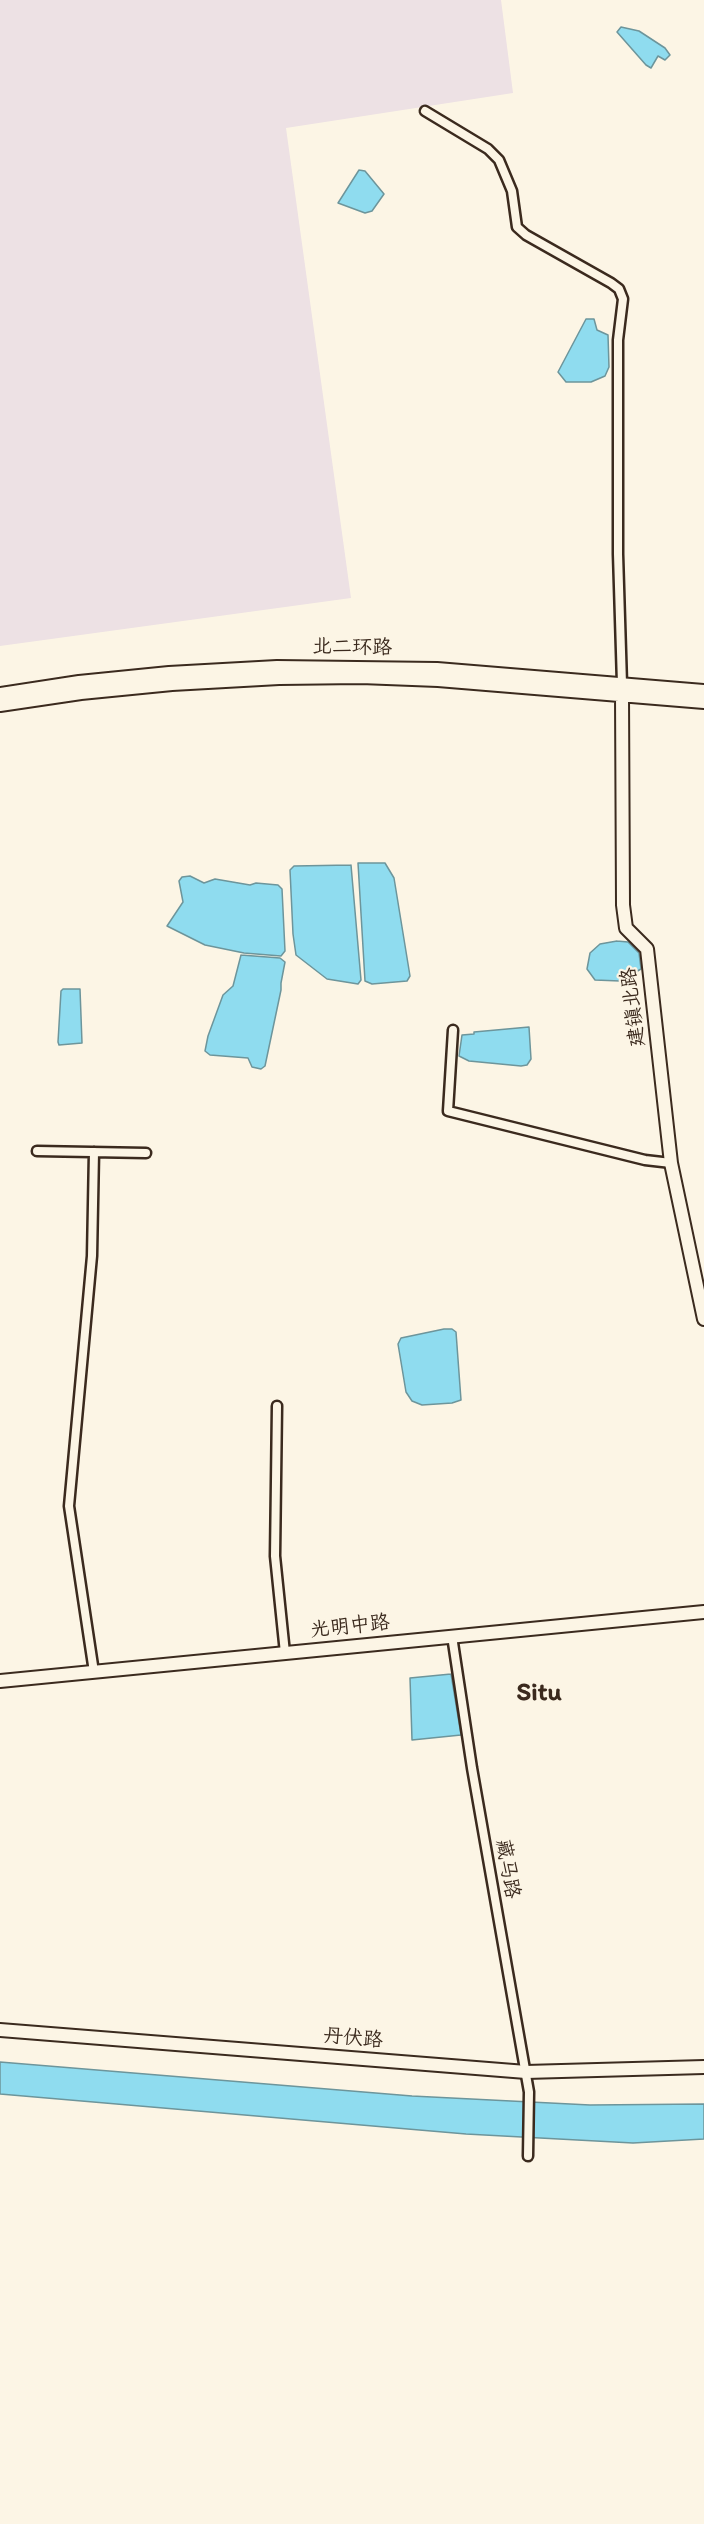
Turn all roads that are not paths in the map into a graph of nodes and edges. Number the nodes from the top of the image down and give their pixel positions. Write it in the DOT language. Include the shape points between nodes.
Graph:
graph roads {
  1 [pos="425,111"];
  2 [pos="622,689"];
  3 [pos="704,691"];
  4 [pos="0,694"];
  5 [pos="704,702"];
  6 [pos="0,705"];
  7 [pos="453,1030"];
  8 [pos="37,1151"];
  9 [pos="94,1152"];
  10 [pos="146,1153"];
  11 [pos="671,1163"];
  12 [pos="704,1319"];
  13 [pos="277,1406"];
  14 [pos="704,1612"];
  15 [pos="452,1636"];
  16 [pos="285,1653"];
  17 [pos="94,1672"];
  18 [pos="0,1681"];
  19 [pos="0,2030"];
  20 [pos="704,2067"];
  21 [pos="525,2072"];
  22 [pos="528,2152"];
  1 -- 2 [label="street" via="488,149 499,160 512,191 517,227 526,236 611,284 623,299 618,340"];
  2 -- 3 [label="main road, 北二环路"];
  2 -- 4 [label="main road, 北二环路" via="437,669 277,667 169,673"];
  2 -- 5 [label="main road, 北二环路"];
  2 -- 6 [label="main road, 北二环路" via="361,677 279,678 172,684"];
  2 -- 11 [label="main road, 建镇北路" via="623,906 626,927 647,949"];
  7 -- 11 [label="street" via="448,1111"];
  8 -- 9 [label="street"];
  9 -- 10 [label="street"];
  9 -- 17 [label="street" via="92,1256 69,1506"];
  11 -- 12 [label="main road, 建镇北路"];
  13 -- 16 [label="street" via="275,1556"];
  14 -- 15 [label="main road, 光明中路"];
  15 -- 16 [label="main road, 光明中路"];
  15 -- 21 [label="street, 藏马路"];
  16 -- 17 [label="main road, 光明中路"];
  17 -- 18 [label="main road, 光明中路"];
  19 -- 21 [label="main road, 丹伏路"];
  20 -- 21 [label="main road, 丹伏路"];
  21 -- 22 [label="street, 藏马路" via="530,2092"];
}
